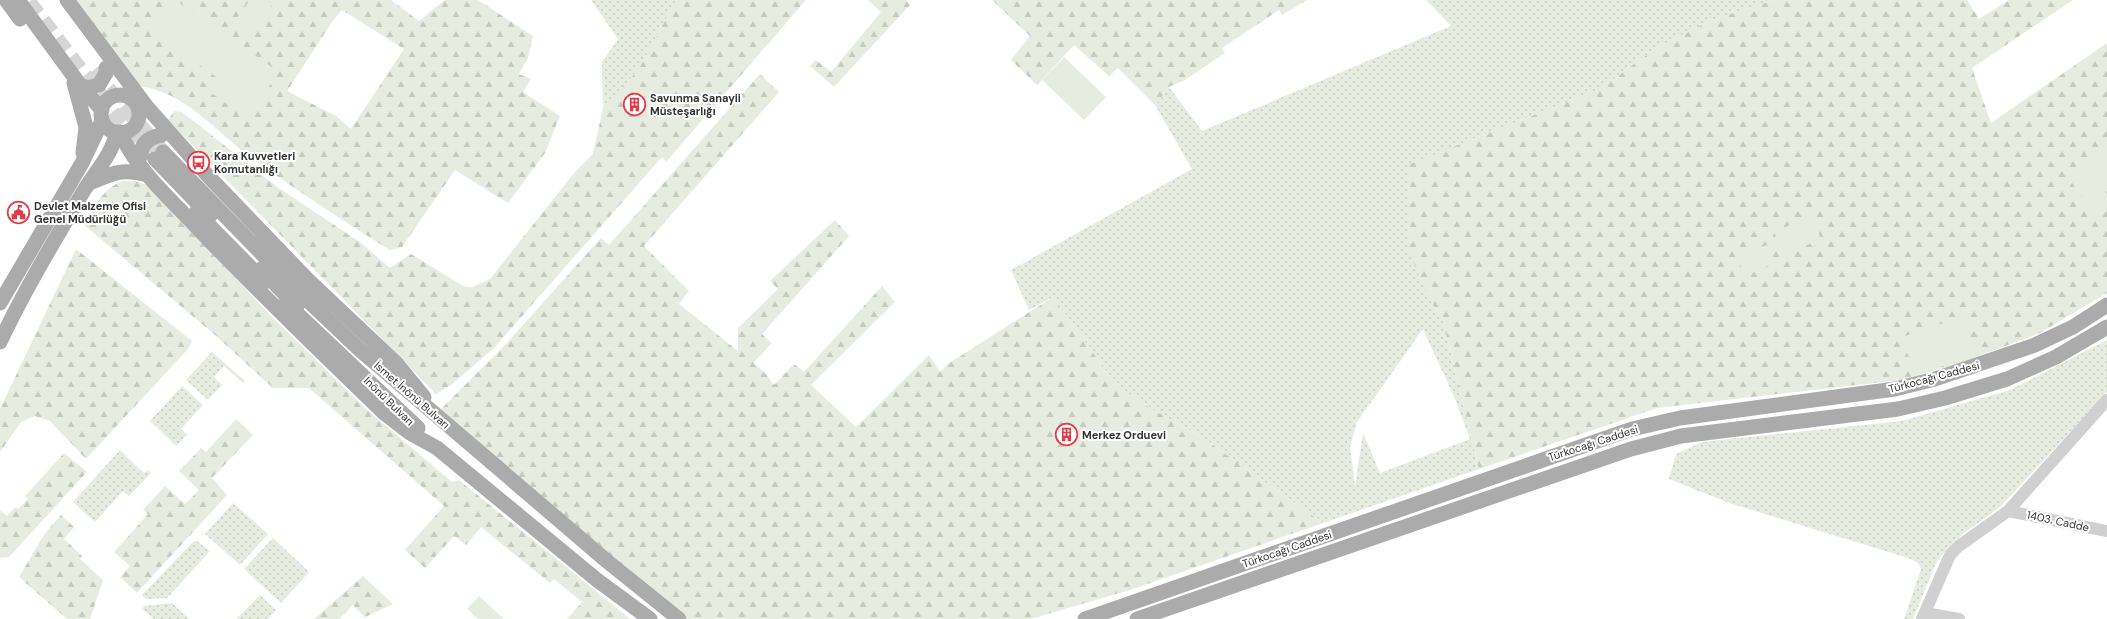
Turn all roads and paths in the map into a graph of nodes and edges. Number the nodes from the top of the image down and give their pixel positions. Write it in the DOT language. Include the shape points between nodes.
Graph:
graph roads {
  1 [pos="6,0"];
  2 [pos="18,0"];
  3 [pos="55,0"];
  4 [pos="67,0"];
  5 [pos="106,68"];
  6 [pos="71,72"];
  7 [pos="80,85"];
  8 [pos="124,95"];
  9 [pos="139,111"];
  10 [pos="102,116"];
  11 [pos="120,132"];
  12 [pos="162,135"];
  13 [pos="153,155"];
  14 [pos="82,163"];
  15 [pos="148,175"];
  16 [pos="88,184"];
  17 [pos="0,303"];
  18 [pos="2107,305"];
  19 [pos="2107,327"];
  20 [pos="0,342"];
  21 [pos="2107,400"];
  22 [pos="435,415"];
  23 [pos="1680,418"];
  24 [pos="1681,436"];
  25 [pos="437,448"];
  26 [pos="2008,511"];
  27 [pos="1343,530"];
  28 [pos="2107,531"];
  29 [pos="1354,544"];
  30 [pos="597,580"];
  31 [pos="1924,616"];
  32 [pos="644,619"];
  33 [pos="650,619"];
  34 [pos="679,619"];
  35 [pos="1085,619"];
  36 [pos="1137,619"];
  37 [pos="1959,619"];
  1 -- 6 [label="main road" via="55,63"];
  2 -- 6 [label="main road"];
  3 -- 5 [label="main road"];
  4 -- 22 [label="main road" via="147,107 308,280 396,363 417,387"];
  5 -- 7 [label="main road" via="99,85 87,88"];
  5 -- 8 [label="main road"];
  6 -- 7 [label="main road"];
  6 -- 14 [label="main road" via="86,127"];
  7 -- 10 [label="main road"];
  8 -- 9 [label="main road" via="134,101"];
  8 -- 10 [label="main road" via="112,96 107,100"];
  9 -- 11 [label="main road" via="134,127"];
  9 -- 12 [label="main road"];
  10 -- 11 [label="main road" via="107,128"];
  10 -- 14 [label="main road"];
  11 -- 13 [label="main road"];
  11 -- 15 [label="main road" via="127,149"];
  11 -- 16 [label="main road" via="112,149"];
  12 -- 13 [label="main road" via="148,140 141,149"];
  12 -- 22 [label="main road"];
  13 -- 22 [label="main road, İsmet İnönü Bulvarı" via="360,350"];
  13 -- 25 [label="main road, İnönü Bulvarı" via="280,298"];
  14 -- 17 [label="main road"];
  15 -- 16 [label="main road" via="134,171 117,171"];
  15 -- 25 [label="main road" via="222,254 384,413 410,433"];
  16 -- 20 [label="main road"];
  18 -- 23 [label="main road, Türkocağı Caddesi" via="2073,327 2036,345 1896,390"];
  19 -- 24 [label="main road, Türkocağı Caddesi" via="2056,357 2007,379 1945,398 1898,409"];
  21 -- 26 [label="street"];
  22 -- 34 [label="main road, İsmet İnönü Bulvarı"];
  23 -- 24 [label="main road"];
  23 -- 27 [label="main road, Türkocağı Caddesi" via="1632,429 1564,451"];
  24 -- 29 [label="main road, Türkocağı Caddesi" via="1631,450"];
  25 -- 30 [label="main road"];
  26 -- 28 [label="street, 1403. Cadde"];
  26 -- 31 [label="street" via="1950,555"];
  27 -- 29 [label="main road"];
  27 -- 35 [label="main road, Türkocağı Caddesi"];
  29 -- 36 [label="main road, Türkocağı Caddesi"];
  30 -- 32 [label="main road"];
  30 -- 33 [label="main road"];
  31 -- 37 [label="street"];
}
